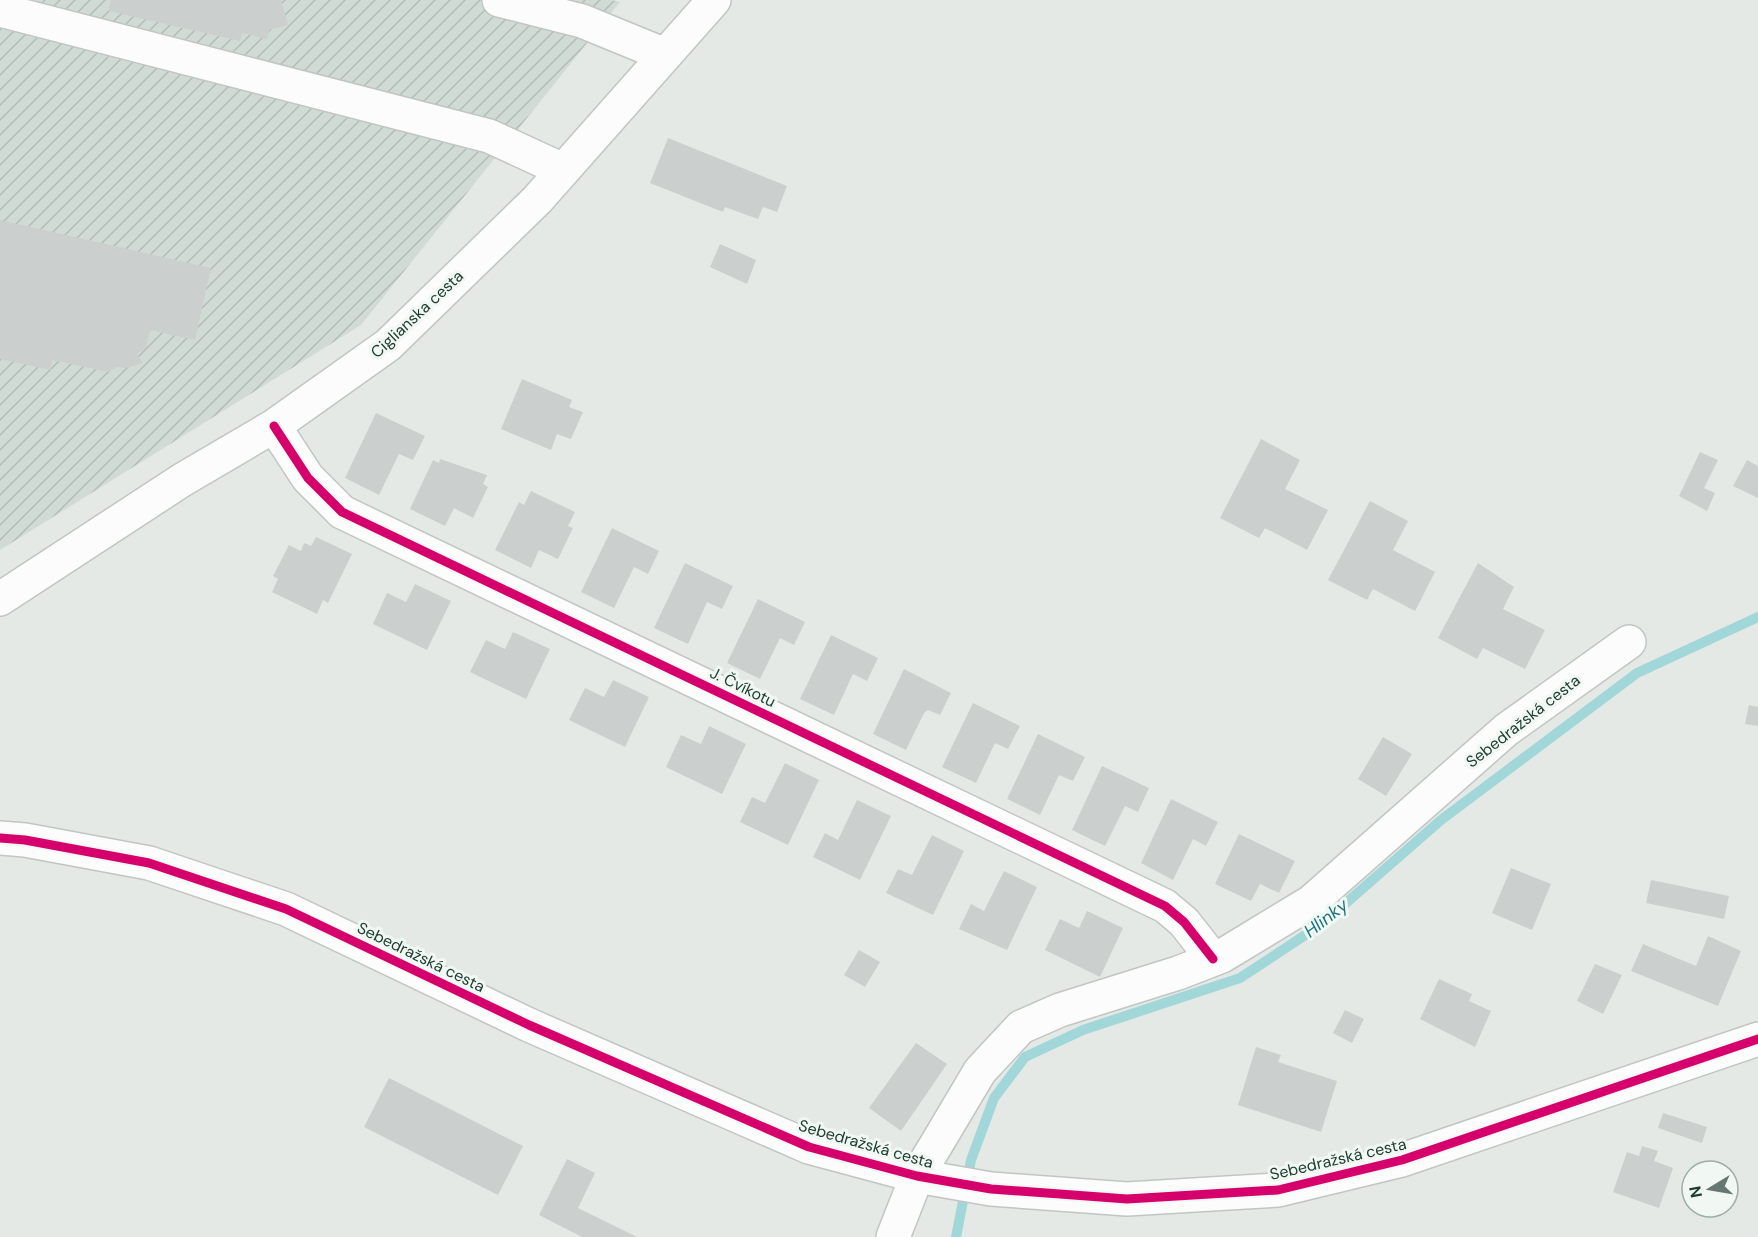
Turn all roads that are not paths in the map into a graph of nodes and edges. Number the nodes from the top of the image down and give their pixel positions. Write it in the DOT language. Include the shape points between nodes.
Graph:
graph roads {
  1 [pos="498,0"];
  2 [pos="714,0"];
  3 [pos="0,10"];
  4 [pos="665,55"];
  5 [pos="563,170"];
  6 [pos="274,426"];
  7 [pos="0,599"];
  8 [pos="1629,642"];
  9 [pos="0,838"];
  10 [pos="1213,959"];
  11 [pos="1758,1039"];
  12 [pos="932,1179"];
  13 [pos="893,1237"];
  1 -- 4 [label="street" via="582,21"];
  2 -- 4 [label="street, Ciglianska cesta"];
  3 -- 5 [label="street" via="489,136"];
  4 -- 5 [label="street, Ciglianska cesta"];
  5 -- 6 [label="street, Ciglianska cesta" via="388,345"];
  6 -- 7 [label="street, Ciglianska cesta" via="182,480"];
  6 -- 10 [label="street, J. Čvíkotu" via="308,478 342,512 1165,906 1185,922"];
  8 -- 10 [label="street, Sebedražská cesta" via="1506,730 1311,902"];
  9 -- 12 [label="street, Sebedražská cesta" via="149,863 286,909 529,1025 809,1147"];
  10 -- 12 [label="street, Sebedražská cesta" via="1178,974 1060,1010 1021,1027 980,1071"];
  11 -- 12 [label="street, Sebedražská cesta" via="1402,1160 1278,1190 1127,1199 991,1190"];
  12 -- 13 [label="street"];
}
